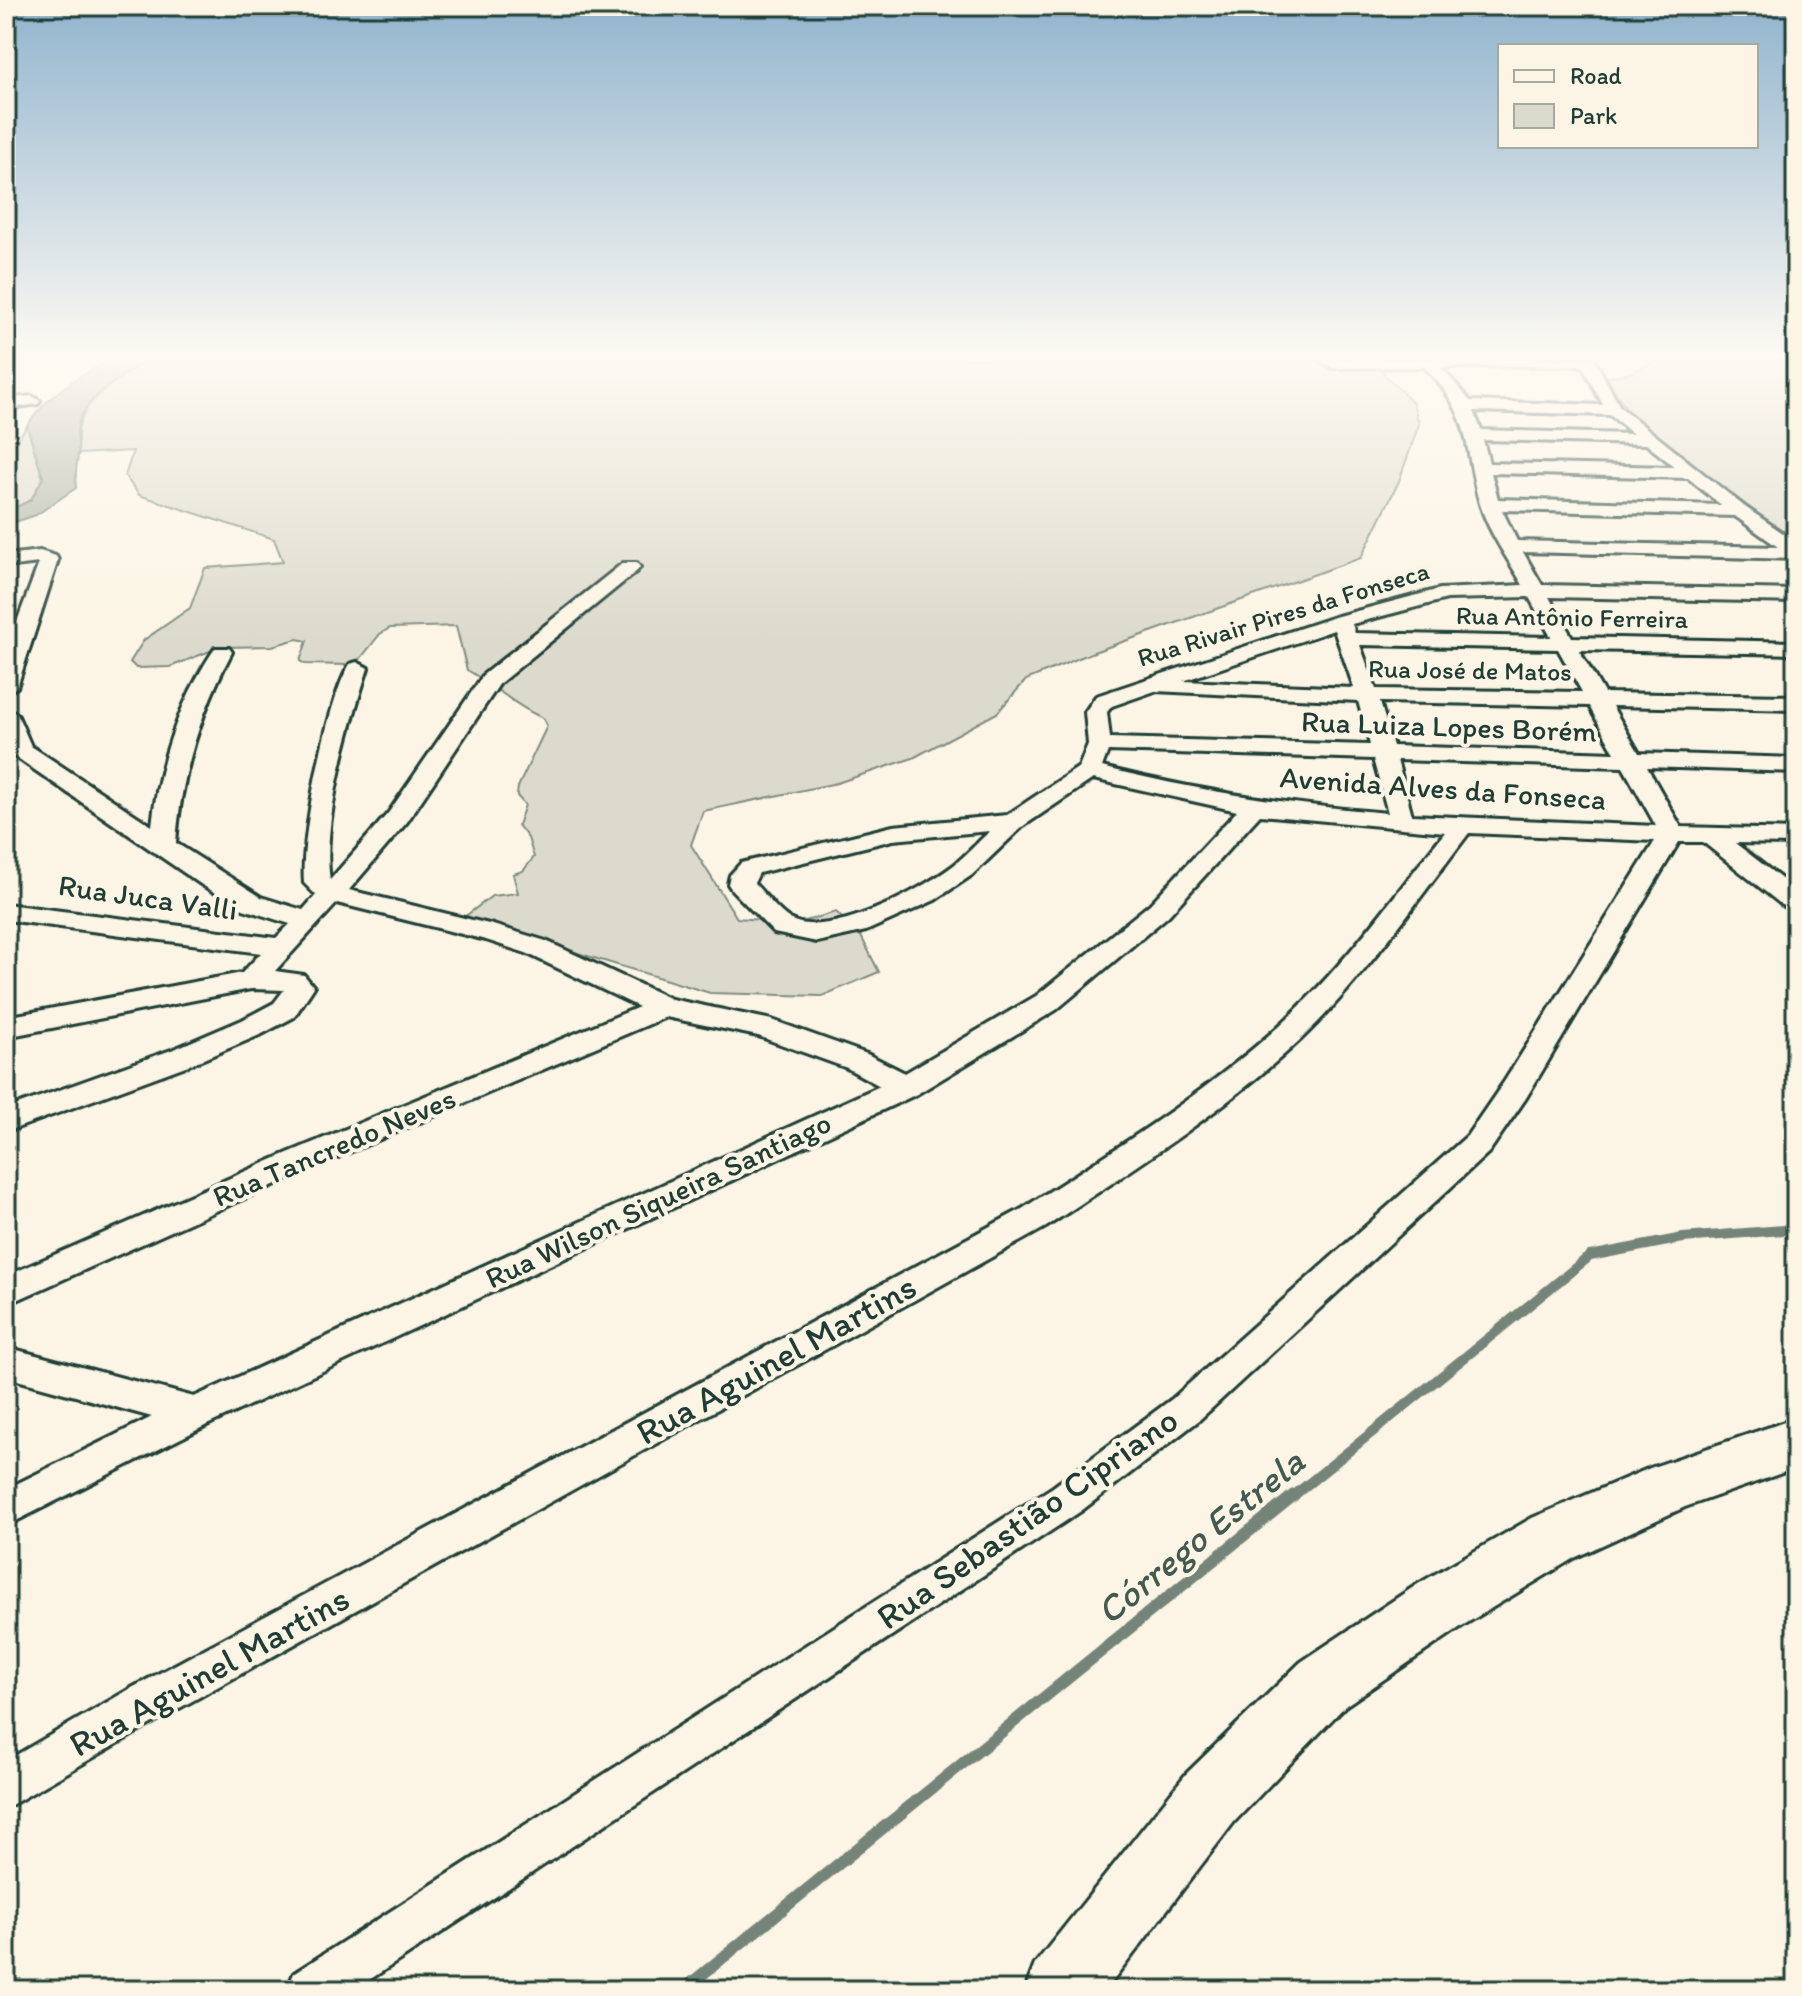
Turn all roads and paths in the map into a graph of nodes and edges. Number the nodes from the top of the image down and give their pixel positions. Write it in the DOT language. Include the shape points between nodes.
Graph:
graph roads {
  1 [pos="1477,452"];
  2 [pos="1666,452"];
  3 [pos="1481,468"];
  4 [pos="1692,473"];
  5 [pos="1489,504"];
  6 [pos="1739,511"];
  7 [pos="1509,546"];
  8 [pos="1796,552"];
  9 [pos="6,561"];
  10 [pos="630,567"];
  11 [pos="1533,591"];
  12 [pos="1796,596"];
  13 [pos="1344,630"];
  14 [pos="1566,646"];
  15 [pos="1796,648"];
  16 [pos="222,652"];
  17 [pos="357,668"];
  18 [pos="7,676"];
  19 [pos="1142,686"];
  20 [pos="1367,695"];
  21 [pos="1600,701"];
  22 [pos="1796,703"];
  23 [pos="6,714"];
  24 [pos="1099,744"];
  25 [pos="14,751"];
  26 [pos="1383,755"];
  27 [pos="1635,762"];
  28 [pos="1796,765"];
  29 [pos="1089,771"];
  30 [pos="1254,807"];
  31 [pos="1402,821"];
  32 [pos="1013,822"];
  33 [pos="1464,824"];
  34 [pos="1691,834"];
  35 [pos="1796,837"];
  36 [pos="163,844"];
  37 [pos="332,894"];
  38 [pos="1796,903"];
  39 [pos="6,912"];
  40 [pos="308,921"];
  41 [pos="281,947"];
  42 [pos="251,980"];
  43 [pos="664,1007"];
  44 [pos="6,1027"];
  45 [pos="906,1086"];
  46 [pos="6,1121"];
  47 [pos="6,1291"];
  48 [pos="6,1362"];
  49 [pos="196,1413"];
  50 [pos="1796,1443"];
  51 [pos="6,1508"];
  52 [pos="6,1786"];
  53 [pos="311,1990"];
  54 [pos="1061,1990"];
  1 -- 3 [label="street"];
  2 -- 4 [label="street"];
  3 -- 4 [label="street"];
  3 -- 5 [label="street"];
  4 -- 6 [label="street"];
  5 -- 6 [label="street"];
  5 -- 7 [label="street"];
  6 -- 8 [label="street"];
  7 -- 8 [label="street"];
  7 -- 11 [label="street"];
  9 -- 18 [label="street" via="49,560"];
  10 -- 37 [label="street" via="492,679 398,817"];
  11 -- 12 [label="street, Rua Rivair Pires da Fonseca"];
  11 -- 13 [label="street, Rua Rivair Pires da Fonseca" via="1447,593"];
  11 -- 14 [label="street"];
  13 -- 14 [label="street, Rua Antônio Ferreira"];
  13 -- 19 [label="street, Rua Rivair Pires da Fonseca"];
  13 -- 20 [label="street"];
  14 -- 15 [label="street, Rua Antônio Ferreira"];
  14 -- 21 [label="street"];
  16 -- 36 [label="street" via="184,729 165,803"];
  17 -- 37 [label="street" via="315,838 317,883"];
  19 -- 20 [label="street, Rua José de Matos"];
  19 -- 24 [label="street, Rua Rivair Pires da Fonseca" via="1099,707"];
  20 -- 21 [label="street, Rua José de Matos"];
  20 -- 26 [label="street"];
  21 -- 22 [label="street, Rua José de Matos"];
  21 -- 27 [label="street"];
  23 -- 25 [label="street"];
  24 -- 26 [label="street, Rua Luiza Lopes Borém"];
  24 -- 29 [label="street, Rua Rivair Pires da Fonseca"];
  25 -- 36 [label="street"];
  26 -- 27 [label="street, Rua Luiza Lopes Borém"];
  26 -- 31 [label="street"];
  27 -- 28 [label="street, Rua Luiza Lopes Borém"];
  27 -- 34 [label="street"];
  29 -- 30 [label="street, Avenida Alves da Fonseca"];
  29 -- 32 [label="street"];
  30 -- 31 [label="street, Avenida Alves da Fonseca"];
  30 -- 45 [label="street, Rua Wilson Siqueira Santiago" via="1159,910 1046,1003"];
  31 -- 33 [label="street, Avenida Alves da Fonseca"];
  32 -- 32 [label="street" via="934,827 858,840 750,868 741,884 783,927 817,934 837,931 926,894 963,870"];
  33 -- 34 [label="street, Avenida Alves da Fonseca"];
  33 -- 52 [label="street, Rua Aguinel Martins" via="1322,1000 1262,1056 1155,1137 1034,1218"];
  34 -- 35 [label="street, Avenida Alves da Fonseca"];
  34 -- 38 [label="street"];
  34 -- 53 [label="street, Rua Sebastião Cipriano" via="1478,1144 1185,1410 1067,1499"];
  36 -- 40 [label="street" via="252,903"];
  37 -- 40 [label="street"];
  37 -- 43 [label="street" via="536,947"];
  39 -- 41 [label="street, Rua Juca Valli"];
  40 -- 41 [label="street"];
  41 -- 42 [label="street"];
  42 -- 44 [label="street"];
  42 -- 46 [label="street" via="294,981 300,987 284,1010 252,1027"];
  43 -- 45 [label="street" via="799,1039"];
  43 -- 47 [label="street, Rua Tancredo Neves"];
  45 -- 49 [label="street, Rua Wilson Siqueira Santiago"];
  48 -- 49 [label="street"];
  49 -- 51 [label="street, Rua Wilson Siqueira Santiago"];
  50 -- 54 [label="main road" via="1670,1486 1553,1538 1323,1684 1210,1798"];
}
